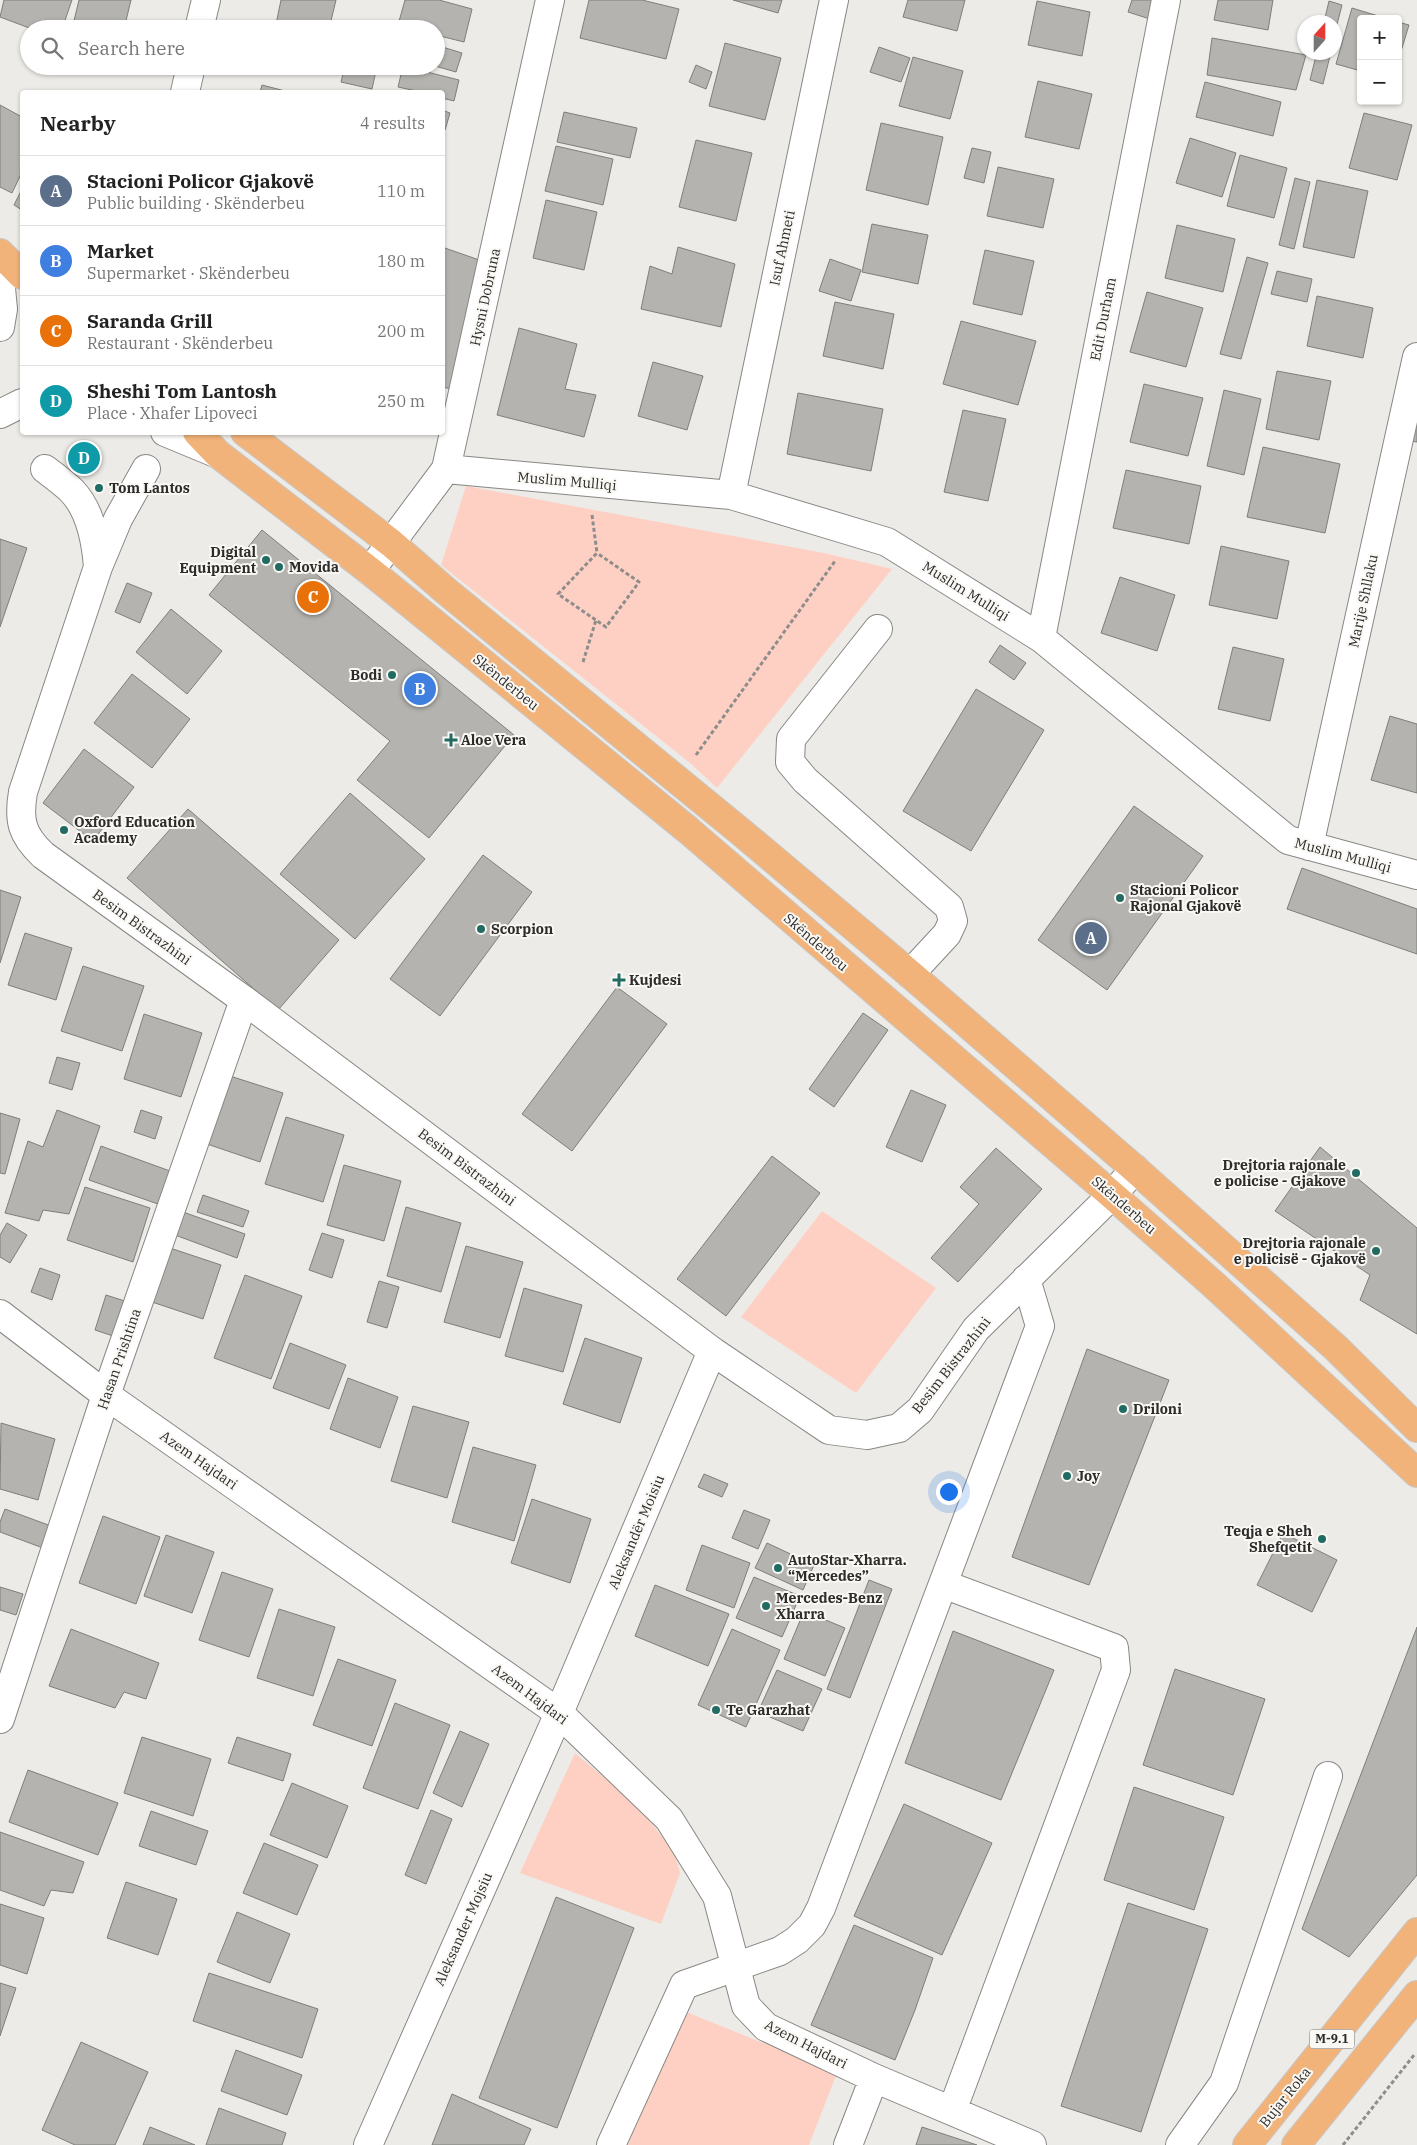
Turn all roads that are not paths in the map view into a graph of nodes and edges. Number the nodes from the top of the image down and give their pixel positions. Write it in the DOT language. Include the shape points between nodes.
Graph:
graph roads {
  1 [pos="206,0"];
  2 [pos="550,0"];
  3 [pos="834,0"];
  4 [pos="1166,0"];
  5 [pos="201,20"];
  6 [pos="189,75"];
  7 [pos="185,90"];
  8 [pos="0,251"];
  9 [pos="20,265"];
  10 [pos="20,272"];
  11 [pos="0,278"];
  12 [pos="0,327"];
  13 [pos="1417,357"];
  14 [pos="20,404"];
  15 [pos="20,413"];
  16 [pos="0,414"];
  17 [pos="172,435"];
  18 [pos="200,435"];
  19 [pos="249,435"];
  20 [pos="218,454"];
  21 [pos="45,469"];
  22 [pos="146,469"];
  23 [pos="446,470"];
  24 [pos="730,495"];
  25 [pos="391,543"];
  26 [pos="98,567"];
  27 [pos="370,570"];
  28 [pos="878,629"];
  29 [pos="1041,638"];
  30 [pos="1309,846"];
  31 [pos="1417,875"];
  32 [pos="910,974"];
  33 [pos="244,1000"];
  34 [pos="1135,1169"];
  35 [pos="1112,1195"];
  36 [pos="1026,1279"];
  37 [pos="0,1314"];
  38 [pos="1336,1348"];
  39 [pos="712,1351"];
  40 [pos="106,1395"];
  41 [pos="1417,1411"];
  42 [pos="1417,1428"];
  43 [pos="1417,1473"];
  44 [pos="943,1584"];
  45 [pos="559,1713"];
  46 [pos="0,1719"];
  47 [pos="1328,1776"];
  48 [pos="1417,1932"];
  49 [pos="737,1966"];
  50 [pos="1417,1995"];
  51 [pos="874,2078"];
  52 [pos="952,2111"];
  53 [pos="368,2145"];
  54 [pos="611,2145"];
  55 [pos="848,2145"];
  56 [pos="1032,2145"];
  57 [pos="1180,2145"];
  58 [pos="1247,2145"];
  59 [pos="1296,2145"];
  1 -- 5 [label="street"];
  2 -- 23 [label="street, Hysni Dobruna"];
  3 -- 24 [label="street, Isuf Ahmeti"];
  4 -- 29 [label="street, Edit Durham"];
  6 -- 7 [label="street"];
  8 -- 9 [label="main road"];
  8 -- 10 [label="main road"];
  11 -- 12 [label="street" via="3,309"];
  13 -- 30 [label="street, Marije Shllaku"];
  14 -- 16 [label="street"];
  15 -- 16 [label="street"];
  17 -- 20 [label="street"];
  18 -- 20 [label="main road, Skënderbeu"];
  19 -- 25 [label="main road"];
  20 -- 27 [label="main road, Skënderbeu"];
  21 -- 26 [label="street" via="73,492 87,514 96,540"];
  22 -- 26 [label="street, Besim Bistrazhini" via="118,519"];
  23 -- 24 [label="street, Muslim Mulliqi"];
  23 -- 25 [label="street, Hysni Dobruna"];
  24 -- 29 [label="street, Muslim Mulliqi" via="887,542"];
  25 -- 27 [label="street, Hysni Dobruna"];
  25 -- 32 [label="main road"];
  26 -- 33 [label="street, Besim Bistrazhini" via="23,792 20,809 22,827 30,843 43,855"];
  27 -- 35 [label="main road, Skënderbeu" via="682,825"];
  28 -- 32 [label="street" via="791,739 790,762 805,780 949,907 954,921 947,934"];
  29 -- 30 [label="street, Muslim Mulliqi" via="1288,840"];
  30 -- 31 [label="street, Muslim Mulliqi"];
  32 -- 34 [label="main road"];
  33 -- 39 [label="street, Besim Bistrazhini"];
  33 -- 40 [label="street, Hasan Prishtina"];
  34 -- 35 [label="street, Besim Bistrazhini"];
  34 -- 38 [label="main road"];
  35 -- 36 [label="street, Besim Bistrazhini"];
  35 -- 43 [label="main road, Skënderbeu"];
  36 -- 39 [label="street, Besim Bistrazhini" via="976,1329 920,1410 899,1428 867,1435 829,1430"];
  36 -- 44 [label="street" via="1040,1326"];
  37 -- 40 [label="street, Azem Hajdari"];
  38 -- 41 [label="main road"];
  38 -- 42 [label="main road"];
  39 -- 45 [label="street, Aleksandër Moisiu"];
  40 -- 45 [label="street, Azem Hajdari"];
  40 -- 46 [label="street, Hasan Prishtina"];
  44 -- 49 [label="street" via="812,1925 780,1951"];
  44 -- 52 [label="street" via="1114,1648 1116,1670"];
  45 -- 49 [label="street, Azem Hajdari" via="669,1819 717,1896"];
  45 -- 53 [label="street, Aleksander Mojsiu"];
  47 -- 57 [label="street" via="1224,2084"];
  48 -- 58 [label="main road, Bujar Roka / M-9.1"];
  49 -- 51 [label="street, Azem Hajdari" via="746,2006 766,2027"];
  49 -- 54 [label="street" via="684,1985"];
  50 -- 59 [label="main road, M-9.1"];
  51 -- 52 [label="street, Azem Hajdari"];
  51 -- 55 [label="street"];
  52 -- 56 [label="street, Azem Hajdari"];
}
